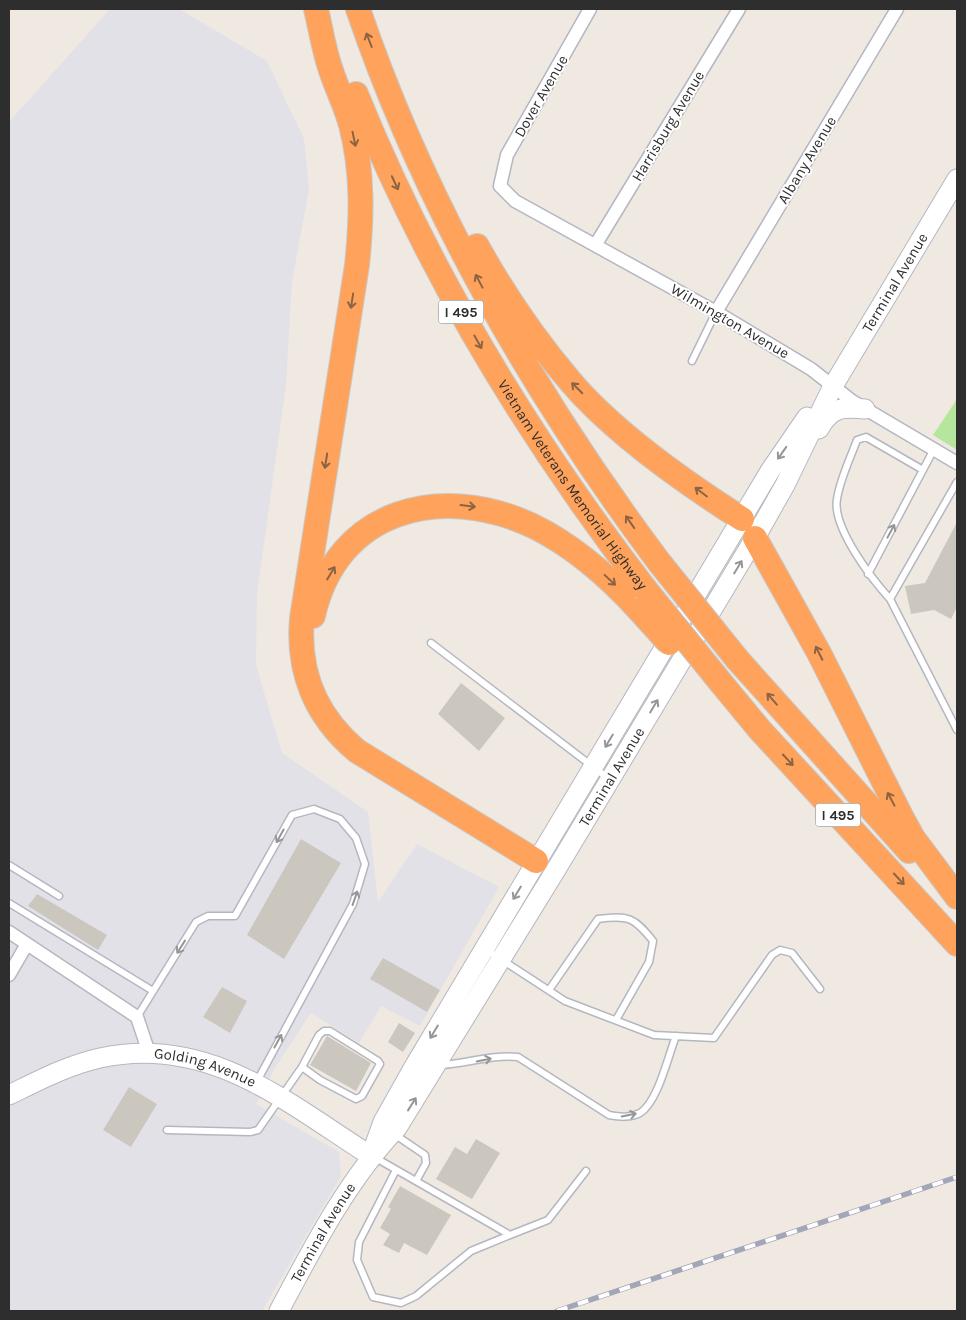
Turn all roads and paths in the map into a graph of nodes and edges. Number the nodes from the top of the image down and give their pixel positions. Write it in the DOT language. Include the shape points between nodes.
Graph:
graph roads {
  1 [pos="316,9"];
  2 [pos="322,9"];
  3 [pos="358,9"];
  4 [pos="590,9"];
  5 [pos="740,9"];
  6 [pos="897,9"];
  7 [pos="381,71"];
  8 [pos="957,179"];
  9 [pos="500,186"];
  10 [pos="596,244"];
  11 [pos="716,312"];
  12 [pos="692,362"];
  13 [pos="833,386"];
  14 [pos="865,409"];
  15 [pos="934,449"];
  16 [pos="957,463"];
  17 [pos="923,470"];
  18 [pos="957,482"];
  19 [pos="785,485"];
  20 [pos="742,519"];
  21 [pos="755,538"];
  22 [pos="868,574"];
  23 [pos="890,598"];
  24 [pos="642,600"];
  25 [pos="431,642"];
  26 [pos="957,730"];
  27 [pos="593,767"];
  28 [pos="610,780"];
  29 [pos="545,860"];
  30 [pos="9,865"];
  31 [pos="58,896"];
  32 [pos="957,897"];
  33 [pos="9,903"];
  34 [pos="957,904"];
  35 [pos="9,932"];
  36 [pos="27,944"];
  37 [pos="957,944"];
  38 [pos="484,948"];
  39 [pos="502,960"];
  40 [pos="9,975"];
  41 [pos="820,989"];
  42 [pos="549,990"];
  43 [pos="153,991"];
  44 [pos="138,1017"];
  45 [pos="616,1020"];
  46 [pos="676,1036"];
  47 [pos="149,1052"];
  48 [pos="436,1065"];
  49 [pos="302,1067"];
  50 [pos="255,1084"];
  51 [pos="9,1095"];
  52 [pos="280,1098"];
  53 [pos="166,1130"];
  54 [pos="392,1133"];
  55 [pos="371,1156"];
  56 [pos="396,1170"];
  57 [pos="586,1171"];
  58 [pos="416,1181"];
  59 [pos="510,1235"];
  60 [pos="279,1311"];
  1 -- 29 [label="highway, one-way" via="328,62 354,137 360,175 361,217 357,265 302,618 301,652 305,673 324,715 357,751"];
  2 -- 24 [label="highway, Vietnam Veterans Memorial Highway / I 495, one-way" via="370,130 479,346"];
  7 -- 3 [label="highway, Vietnam Veterans Memorial Highway / I 495, one-way"];
  4 -- 9 [label="street, Dover Avenue" via="507,155"];
  5 -- 10 [label="street, Harrisburg Avenue"];
  6 -- 11 [label="street, Albany Avenue"];
  20 -- 7 [label="highway, one-way" via="619,429 571,382 533,334 480,251"];
  34 -- 7 [label="highway, Vietnam Veterans Memorial Highway / I 495, one-way, bridge" via="737,659 659,562 585,457 499,317 429,180"];
  8 -- 13 [label="main road, Terminal Avenue"];
  9 -- 10 [label="street, Wilmington Avenue" via="515,201"];
  10 -- 11 [label="street, Wilmington Avenue"];
  11 -- 12 [label="lane"];
  11 -- 13 [label="street, Wilmington Avenue" via="811,369"];
  13 -- 14 [label="street, Wilmington Avenue"];
  13 -- 19 [label="main road, Terminal Avenue"];
  13 -- 20 [label="main road, Terminal Avenue, one-way" via="775,463"];
  14 -- 15 [label="street, Wilmington Avenue"];
  14 -- 19 [label="main road" via="845,407 825,418"];
  15 -- 16 [label="street, Wilmington Avenue"];
  15 -- 17 [label="lane"];
  22 -- 17 [label="lane, one-way"];
  17 -- 22 [label="lane" via="866,437 857,440 836,500 838,519"];
  18 -- 23 [label="lane"];
  19 -- 21 [label="main road, Terminal Avenue"];
  20 -- 21 [label="main road"];
  20 -- 27 [label="main road, Terminal Avenue, one-way"];
  28 -- 21 [label="main road, Terminal Avenue, one-way"];
  32 -- 21 [label="highway, one-way" via="913,838 819,653"];
  22 -- 23 [label="lane"];
  23 -- 26 [label="lane"];
  29 -- 24 [label="highway, one-way" via="376,750 340,719 322,688 314,665 312,628 320,592 342,555 374,525 422,507 458,505 496,512 547,534"];
  24 -- 37 [label="highway, Vietnam Veterans Memorial Highway / I 495, one-way, bridge" via="720,690"];
  25 -- 27 [label="lane"];
  27 -- 28 [label="lane"];
  27 -- 29 [label="main road, Terminal Avenue"];
  28 -- 29 [label="main road, Terminal Avenue"];
  29 -- 38 [label="main road, Terminal Avenue, one-way"];
  29 -- 39 [label="main road, Terminal Avenue"];
  30 -- 31 [label="lane"];
  33 -- 43 [label="lane"];
  35 -- 36 [label="street"];
  36 -- 40 [label="street"];
  36 -- 44 [label="street"];
  38 -- 39 [label="lane"];
  38 -- 55 [label="main road, Terminal Avenue, one-way" via="383,1122"];
  39 -- 42 [label="lane"];
  39 -- 48 [label="main road, Terminal Avenue"];
  41 -- 46 [label="lane" via="792,953 780,950 772,955 714,1038"];
  42 -- 45 [label="lane" via="565,1001"];
  42 -- 45 [label="lane" via="598,919 622,916 641,926 653,942 649,962"];
  43 -- 44 [label="lane"];
  50 -- 43 [label="lane, one-way" via="353,904 365,864 356,838 340,819 314,809 292,815 235,916 208,916 196,922"];
  44 -- 47 [label="street, Golding Avenue"];
  45 -- 46 [label="lane" via="654,1035"];
  48 -- 46 [label="lane, one-way" via="518,1057 609,1115 626,1117 639,1113 651,1103"];
  47 -- 50 [label="main road, Golding Avenue" via="191,1057 231,1071"];
  47 -- 51 [label="main road" via="99,1058"];
  54 -- 48 [label="main road, Terminal Avenue, one-way"];
  49 -- 49 [label="lane" via="324,1031 330,1031 380,1064 362,1096 356,1099"];
  49 -- 52 [label="lane"];
  50 -- 52 [label="main road, Golding Avenue"];
  52 -- 53 [label="lane" via="258,1130"];
  52 -- 55 [label="main road, Golding Avenue"];
  54 -- 55 [label="main road, Terminal Avenue"];
  54 -- 58 [label="lane" via="425,1155 426,1163"];
  55 -- 56 [label="lane"];
  55 -- 60 [label="main road, Terminal Avenue"];
  56 -- 58 [label="lane"];
  56 -- 59 [label="lane" via="359,1242 357,1260 373,1297 401,1303 416,1296 472,1250"];
  57 -- 59 [label="lane" via="548,1220"];
  58 -- 59 [label="lane"];
}
